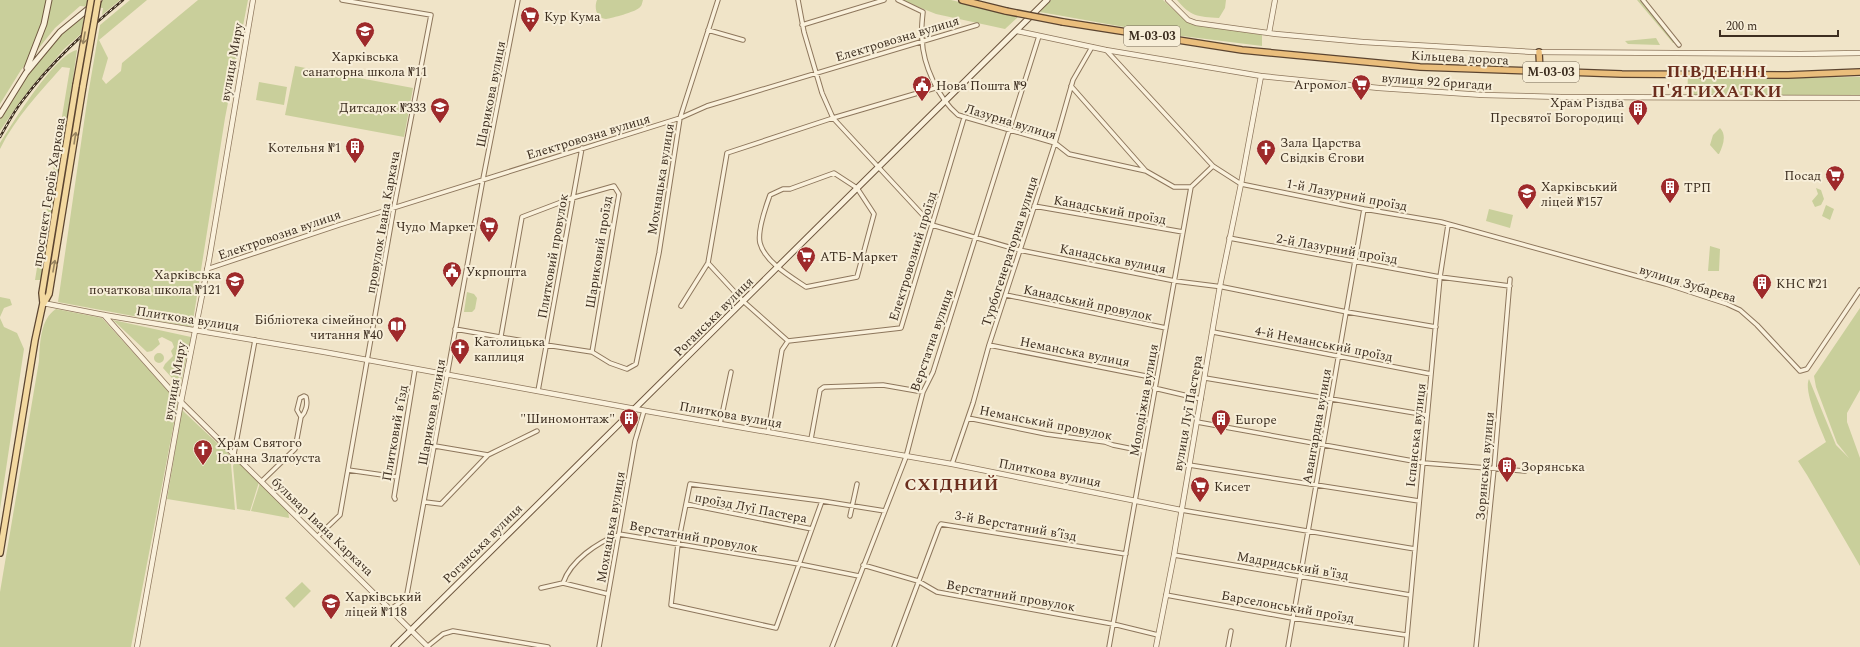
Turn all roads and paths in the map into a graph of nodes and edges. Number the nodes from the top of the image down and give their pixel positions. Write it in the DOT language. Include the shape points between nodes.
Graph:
graph roads {
  1 [pos="49,0"];
  2 [pos="91,0"];
  3 [pos="98,0"];
  4 [pos="253,0"];
  5 [pos="342,0"];
  6 [pos="518,0"];
  7 [pos="718,0"];
  8 [pos="798,0"];
  9 [pos="884,0"];
  10 [pos="898,0"];
  11 [pos="962,0"];
  12 [pos="1047,0"];
  13 [pos="1168,0"];
  14 [pos="1275,0"];
  15 [pos="1643,0"];
  16 [pos="802,25"];
  17 [pos="976,25"];
  18 [pos="708,30"];
  19 [pos="1017,30"];
  20 [pos="1269,33"];
  21 [pos="1039,36"];
  22 [pos="744,40"];
  23 [pos="922,41"];
  24 [pos="1679,45"];
  25 [pos="1092,47"];
  26 [pos="1106,50"];
  27 [pos="1540,52"];
  28 [pos="1860,53"];
  29 [pos="1540,72"];
  30 [pos="1860,72"];
  31 [pos="26,73"];
  32 [pos="816,73"];
  33 [pos="1261,76"];
  34 [pos="1071,86"];
  35 [pos="936,88"];
  36 [pos="1860,98"];
  37 [pos="945,101"];
  38 [pos="0,115"];
  39 [pos="680,118"];
  40 [pos="833,118"];
  41 [pos="964,118"];
  42 [pos="1010,130"];
  43 [pos="1055,143"];
  44 [pos="582,148"];
  45 [pos="1213,166"];
  46 [pos="878,168"];
  47 [pos="1146,171"];
  48 [pos="483,179"];
  49 [pos="1241,184"];
  50 [pos="1191,187"];
  51 [pos="857,188"];
  52 [pos="572,198"];
  53 [pos="1034,206"];
  54 [pos="394,207"];
  55 [pos="1364,209"];
  56 [pos="932,225"];
  57 [pos="1448,225"];
  58 [pos="1183,232"];
  59 [pos="976,238"];
  60 [pos="1229,238"];
  61 [pos="1019,250"];
  62 [pos="1356,261"];
  63 [pos="708,263"];
  64 [pos="777,267"];
  65 [pos="207,269"];
  66 [pos="1440,277"];
  67 [pos="1510,279"];
  68 [pos="1175,281"];
  69 [pos="1220,286"];
  70 [pos="1510,286"];
  71 [pos="1860,290"];
  72 [pos="1006,295"];
  73 [pos="743,301"];
  74 [pos="43,303"];
  75 [pos="681,306"];
  76 [pos="1347,312"];
  77 [pos="104,315"];
  78 [pos="1436,327"];
  79 [pos="1166,328"];
  80 [pos="455,329"];
  81 [pos="194,330"];
  82 [pos="1213,332"];
  83 [pos="501,336"];
  84 [pos="255,340"];
  85 [pos="788,341"];
  86 [pos="989,345"];
  87 [pos="546,346"];
  88 [pos="592,352"];
  89 [pos="1339,356"];
  90 [pos="367,359"];
  91 [pos="415,369"];
  92 [pos="731,372"];
  93 [pos="1432,374"];
  94 [pos="448,375"];
  95 [pos="1156,378"];
  96 [pos="1205,378"];
  97 [pos="1154,388"];
  98 [pos="538,391"];
  99 [pos="923,392"];
  100 [pos="1332,398"];
  101 [pos="1201,399"];
  102 [pos="181,402"];
  103 [pos="634,409"];
  104 [pos="644,410"];
  105 [pos="1427,415"];
  106 [pos="301,417"];
  107 [pos="968,418"];
  108 [pos="1197,422"];
  109 [pos="720,424"];
  110 [pos="537,431"];
  111 [pos="768,432"];
  112 [pos="811,439"];
  113 [pos="1323,444"];
  114 [pos="435,446"];
  115 [pos="1143,451"];
  116 [pos="234,454"];
  117 [pos="488,455"];
  118 [pos="906,457"];
  119 [pos="1424,463"];
  120 [pos="952,464"];
  121 [pos="1189,464"];
  122 [pos="1494,469"];
  123 [pos="348,470"];
  124 [pos="1525,471"];
  125 [pos="397,477"];
  126 [pos="262,481"];
  127 [pos="857,484"];
  128 [pos="1315,485"];
  129 [pos="395,499"];
  130 [pos="822,501"];
  131 [pos="1136,501"];
  132 [pos="1419,501"];
  133 [pos="425,502"];
  134 [pos="686,504"];
  135 [pos="854,506"];
  136 [pos="1181,510"];
  137 [pos="885,511"];
  138 [pos="850,516"];
  139 [pos="812,529"];
  140 [pos="1307,530"];
  141 [pos="619,534"];
  142 [pos="318,536"];
  143 [pos="678,544"];
  144 [pos="1415,548"];
  145 [pos="0,553"];
  146 [pos="1126,554"];
  147 [pos="1174,555"];
  148 [pos="799,564"];
  149 [pos="863,565"];
  150 [pos="859,576"];
  151 [pos="1299,576"];
  152 [pos="918,582"];
  153 [pos="563,583"];
  154 [pos="541,588"];
  155 [pos="608,594"];
  156 [pos="1166,595"];
  157 [pos="1410,595"];
  158 [pos="391,609"];
  159 [pos="1292,618"];
  160 [pos="1113,624"];
  161 [pos="411,630"];
  162 [pos="1231,630"];
  163 [pos="1158,635"];
  164 [pos="1406,635"];
  165 [pos="137,647"];
  166 [pos="394,647"];
  167 [pos="428,647"];
  168 [pos="548,647"];
  169 [pos="599,647"];
  170 [pos="832,647"];
  171 [pos="894,647"];
  172 [pos="1109,647"];
  173 [pos="1156,647"];
  174 [pos="1228,647"];
  175 [pos="1288,647"];
  176 [pos="1406,647"];
  177 [pos="1476,647"];
  1 -- 31 [label="main road" via="44,24"];
  2 -- 74 [label="main road, проспект Героїв Харкова, one-way, bridge" via="42,293"];
  3 -- 31 [label="main road" via="60,32"];
  74 -- 3 [label="main road, проспект Героїв Харкова, one-way, bridge" via="49,294"];
  4 -- 65 [label="street, вулиця Миру"];
  5 -- 54 [label="street, провулок Івана Каркача" via="431,15"];
  6 -- 48 [label="street, Шарикова вулиця"];
  7 -- 18 [label="street, Мохнацька вулиця"];
  8 -- 16 [label="street"];
  9 -- 16 [label="street"];
  10 -- 23 [label="street, Лазурна вулиця" via="923,12"];
  11 -- 29 [label="highway, Кільцева дорога / М-03-03, bridge" via="1063,22 1272,53 1420,67"];
  12 -- 19 [label="main road, Роганська вулиця"];
  13 -- 20 [label="street" via="1188,20 1196,23"];
  14 -- 20 [label="street"];
  15 -- 24 [label="street"];
  16 -- 32 [label="street"];
  17 -- 23 [label="street, Електровозна вулиця"];
  18 -- 22 [label="street"];
  18 -- 39 [label="street, Мохнацька вулиця"];
  19 -- 21 [label="street, вулиця 92 бригади"];
  19 -- 37 [label="main road, Роганська вулиця"];
  20 -- 27 [label="street" via="1374,43"];
  21 -- 25 [label="street, вулиця 92 бригади"];
  21 -- 42 [label="street, Верстатна вулиця"];
  23 -- 32 [label="street, Електровозна вулиця"];
  23 -- 35 [label="street, Лазурна вулиця"];
  25 -- 26 [label="street, вулиця 92 бригади"];
  25 -- 34 [label="street, Турбогенераторна вулиця" via="1076,72"];
  26 -- 33 [label="street, вулиця 92 бригади"];
  26 -- 45 [label="street"];
  27 -- 28 [label="street"];
  27 -- 29 [label="highway"];
  29 -- 30 [label="highway, Кільцева дорога / М-03-03" via="1781,75"];
  31 -- 38 [label="main road"];
  32 -- 39 [label="street, Електровозна вулиця" via="708,106"];
  32 -- 40 [label="street"];
  33 -- 36 [label="street, вулиця 92 бригади" via="1483,95"];
  33 -- 49 [label="street, вулиця Луї Пастера"];
  34 -- 43 [label="street, Турбогенераторна вулиця"];
  34 -- 47 [label="street, Лазурна вулиця"];
  35 -- 37 [label="street, Лазурна вулиця"];
  35 -- 40 [label="street"];
  37 -- 41 [label="street, Лазурна вулиця"];
  37 -- 46 [label="main road, Роганська вулиця"];
  39 -- 44 [label="street, Електровозна вулиця"];
  39 -- 88 [label="street, Мохнацька вулиця" via="659,253 636,364 627,369 610,363"];
  40 -- 46 [label="street"];
  40 -- 63 [label="street" via="727,153"];
  41 -- 42 [label="street, Лазурна вулиця"];
  41 -- 56 [label="street, Електровозний проїзд"];
  42 -- 43 [label="street, Лазурна вулиця"];
  42 -- 59 [label="street, Верстатна вулиця"];
  43 -- 47 [label="street, Лазурна вулиця" via="1069,154"];
  43 -- 53 [label="street, Турбогенераторна вулиця"];
  44 -- 48 [label="street, Електровозна вулиця"];
  44 -- 52 [label="street, Плитковий провулок"];
  45 -- 49 [label="street"];
  45 -- 50 [label="street"];
  46 -- 51 [label="main road, Роганська вулиця"];
  46 -- 56 [label="street"];
  47 -- 50 [label="street, Лазурна вулиця" via="1174,187"];
  48 -- 54 [label="street, Електровозна вулиця"];
  48 -- 80 [label="street, Шарикова вулиця"];
  49 -- 55 [label="street, 1-й Лазурний проїзд"];
  49 -- 60 [label="street, вулиця Луї Пастера"];
  50 -- 58 [label="street, Молодіжна вулиця"];
  51 -- 64 [label="main road, Роганська вулиця"];
  51 -- 64 [label="street" via="834,174 770,195 763,215 760,242"];
  51 -- 64 [label="street" via="874,214 857,277 806,287"];
  52 -- 83 [label="street, Шариковий проїзд" via="522,217"];
  52 -- 87 [label="street, Плитковий провулок"];
  52 -- 88 [label="street, Шариковий проїзд" via="614,186 619,194"];
  53 -- 58 [label="street, Канадський проїзд"];
  53 -- 61 [label="street, Турбогенераторна вулиця"];
  54 -- 65 [label="street, Електровозна вулиця"];
  54 -- 90 [label="street, провулок Івана Каркача"];
  55 -- 57 [label="street, 1-й Лазурний проїзд"];
  55 -- 62 [label="street, Авангардна вулиця"];
  56 -- 59 [label="street, Канадська вулиця"];
  56 -- 85 [label="street, Електровозний проїзд" via="901,328"];
  57 -- 66 [label="street, Іспанська вулиця"];
  57 -- 71 [label="street, вулиця Зубарєва" via="1666,284 1727,304 1740,310 1757,324 1800,371 1807,369"];
  58 -- 68 [label="street, Молодіжна вулиця"];
  59 -- 61 [label="street, Канадська вулиця"];
  59 -- 99 [label="street, Верстатна вулиця" via="933,372"];
  60 -- 62 [label="street, 2-й Лазурний проїзд"];
  60 -- 69 [label="street, вулиця Луї Пастера"];
  61 -- 68 [label="street, Канадська вулиця"];
  61 -- 72 [label="street, Турбогенераторна вулиця"];
  62 -- 66 [label="street, 2-й Лазурний проїзд"];
  62 -- 76 [label="street, Авангардна вулиця"];
  63 -- 73 [label="street"];
  63 -- 75 [label="street"];
  64 -- 73 [label="main road, Роганська вулиця"];
  65 -- 81 [label="street, вулиця Миру"];
  66 -- 70 [label="street"];
  66 -- 78 [label="street, Іспанська вулиця"];
  67 -- 70 [label="street, Зорянська вулиця"];
  68 -- 69 [label="street, Канадська вулиця"];
  68 -- 79 [label="street, Молодіжна вулиця"];
  69 -- 76 [label="street, Канадська вулиця"];
  69 -- 82 [label="street, вулиця Луї Пастера"];
  70 -- 122 [label="street, Зорянська вулиця"];
  72 -- 79 [label="street, Канадський провулок"];
  72 -- 86 [label="street, Турбогенераторна вулиця"];
  73 -- 85 [label="street"];
  73 -- 103 [label="main road, Роганська вулиця"];
  74 -- 77 [label="street, Плиткова вулиця"];
  74 -- 145 [label="main road, проспект Героїв Харкова"];
  76 -- 78 [label="street, Канадська вулиця"];
  76 -- 89 [label="street, Авангардна вулиця"];
  77 -- 81 [label="street, Плиткова вулиця"];
  77 -- 102 [label="street, бульвар Івана Каркача"];
  78 -- 93 [label="street, Іспанська вулиця"];
  79 -- 95 [label="street, Молодіжна вулиця"];
  80 -- 83 [label="street"];
  80 -- 94 [label="street, Шарикова вулиця"];
  81 -- 84 [label="street, Плиткова вулиця"];
  81 -- 102 [label="street, вулиця Миру"];
  82 -- 89 [label="street, 4-й Неманський проїзд"];
  82 -- 96 [label="street, вулиця Луї Пастера"];
  83 -- 87 [label="street"];
  84 -- 90 [label="street, Плиткова вулиця"];
  84 -- 116 [label="street"];
  85 -- 111 [label="street" via="782,350"];
  86 -- 95 [label="street, Неманська вулиця"];
  86 -- 107 [label="street, Турбогенераторна вулиця"];
  87 -- 88 [label="street"];
  87 -- 98 [label="street, Плитковий провулок"];
  89 -- 93 [label="street, 4-й Неманський проїзд"];
  89 -- 100 [label="street, Авангардна вулиця"];
  90 -- 91 [label="street, Плиткова вулиця"];
  90 -- 123 [label="street, провулок Івана Каркача"];
  91 -- 94 [label="street, Плиткова вулиця"];
  91 -- 125 [label="street, Плитковий в’їзд"];
  92 -- 109 [label="street"];
  93 -- 105 [label="street, Іспанська вулиця"];
  94 -- 98 [label="street, Плиткова вулиця"];
  94 -- 114 [label="street, Шарикова вулиця"];
  95 -- 97 [label="street, Молодіжна вулиця"];
  96 -- 100 [label="street"];
  96 -- 101 [label="street, вулиця Луї Пастера"];
  97 -- 101 [label="street"];
  97 -- 115 [label="street, Молодіжна вулиця"];
  98 -- 103 [label="street, Плиткова вулиця"];
  99 -- 112 [label="street" via="883,385 824,387 820,390"];
  99 -- 118 [label="street, Верстатна вулиця"];
  100 -- 105 [label="street"];
  100 -- 113 [label="street, Авангардна вулиця"];
  101 -- 108 [label="street, вулиця Луї Пастера"];
  102 -- 116 [label="street, бульвар Івана Каркача"];
  102 -- 165 [label="street, вулиця Миру"];
  103 -- 104 [label="street, Плиткова вулиця"];
  103 -- 161 [label="main road, Роганська вулиця"];
  104 -- 109 [label="street, Плиткова вулиця"];
  104 -- 141 [label="street, Мохнацька вулиця" via="635,441"];
  105 -- 119 [label="street, Іспанська вулиця"];
  106 -- 106 [label="street" via="308,402 304,396 300,398 297,410"];
  106 -- 126 [label="street" via="295,450"];
  107 -- 115 [label="street, Неманський провулок"];
  107 -- 120 [label="street, Турбогенераторна вулиця"];
  108 -- 113 [label="street"];
  108 -- 121 [label="street, вулиця Луї Пастера"];
  109 -- 111 [label="street, Плиткова вулиця"];
  110 -- 117 [label="street"];
  111 -- 112 [label="street, Плиткова вулиця"];
  112 -- 118 [label="street, Плиткова вулиця"];
  113 -- 119 [label="street"];
  113 -- 128 [label="street, Авангардна вулиця"];
  114 -- 117 [label="street"];
  114 -- 133 [label="street, Шарикова вулиця"];
  115 -- 131 [label="street, Молодіжна вулиця"];
  116 -- 126 [label="street, бульвар Івана Каркача"];
  117 -- 133 [label="street" via="441,504"];
  118 -- 120 [label="street, Плиткова вулиця"];
  118 -- 137 [label="street, Верстатна вулиця"];
  119 -- 122 [label="street"];
  119 -- 132 [label="street, Іспанська вулиця"];
  120 -- 131 [label="street, Плиткова вулиця"];
  121 -- 128 [label="street"];
  121 -- 136 [label="street, вулиця Луї Пастера"];
  122 -- 124 [label="street"];
  122 -- 177 [label="street, Зорянська вулиця"];
  123 -- 125 [label="street"];
  123 -- 142 [label="street, провулок Івана Каркача" via="340,515"];
  125 -- 129 [label="street, Плитковий в’їзд"];
  126 -- 142 [label="street, бульвар Івана Каркача"];
  127 -- 135 [label="street"];
  128 -- 132 [label="street"];
  128 -- 140 [label="street, Авангардна вулиця"];
  130 -- 134 [label="street" via="690,484"];
  130 -- 135 [label="street"];
  130 -- 139 [label="street"];
  131 -- 136 [label="street, Плиткова вулиця"];
  131 -- 146 [label="street, Молодіжна вулиця"];
  132 -- 144 [label="street, Іспанська вулиця"];
  133 -- 158 [label="street, Шарикова вулиця" via="407,594 403,602"];
  134 -- 139 [label="street, проїзд Луї Пастера"];
  134 -- 143 [label="street"];
  135 -- 137 [label="street"];
  135 -- 138 [label="street"];
  136 -- 140 [label="street, Плиткова вулиця"];
  136 -- 147 [label="street, вулиця Луї Пастера"];
  137 -- 149 [label="street, Верстатна вулиця"];
  139 -- 148 [label="street"];
  140 -- 144 [label="street, Плиткова вулиця"];
  140 -- 151 [label="street, Авангардна вулиця"];
  141 -- 143 [label="street, Верстатний провулок"];
  141 -- 153 [label="street" via="604,540 584,555 566,572"];
  141 -- 155 [label="street, Мохнацька вулиця"];
  142 -- 158 [label="street, бульвар Івана Каркача"];
  143 -- 148 [label="street, Верстатний провулок"];
  143 -- 148 [label="street" via="671,605 776,628"];
  144 -- 157 [label="street, Іспанська вулиця"];
  146 -- 152 [label="street, 3-й Верстатний в’їзд" via="941,524"];
  146 -- 160 [label="street, Молодіжна вулиця"];
  147 -- 151 [label="street, Мадридський в'їзд"];
  147 -- 156 [label="street, вулиця Луї Пастера"];
  148 -- 150 [label="street, Верстатний провулок"];
  149 -- 150 [label="street, Верстатна вулиця"];
  149 -- 152 [label="street, Верстатний провулок"];
  150 -- 170 [label="street, Верстатна вулиця"];
  151 -- 157 [label="street, Мадридський в'їзд"];
  151 -- 159 [label="street, Авангардна вулиця"];
  152 -- 160 [label="street, Верстатний провулок" via="937,592"];
  152 -- 171 [label="street"];
  153 -- 154 [label="street"];
  153 -- 155 [label="street"];
  155 -- 169 [label="street, Мохнацька вулиця"];
  156 -- 159 [label="street, Барселонський проїзд"];
  156 -- 163 [label="street, вулиця Луї Пастера"];
  157 -- 164 [label="street, Іспанська вулиця"];
  158 -- 161 [label="street, бульвар Івана Каркача"];
  159 -- 164 [label="street, Барселонський проїзд"];
  159 -- 175 [label="street, Авангардна вулиця"];
  160 -- 163 [label="street, Верстатний провулок"];
  160 -- 172 [label="street, Молодіжна вулиця"];
  161 -- 166 [label="main road, Роганська вулиця"];
  161 -- 167 [label="street, бульвар Івана Каркача"];
  162 -- 174 [label="street"];
  163 -- 173 [label="street, вулиця Луї Пастера"];
  164 -- 176 [label="street, Іспанська вулиця"];
  167 -- 168 [label="street" via="443,634 453,631"];
}
